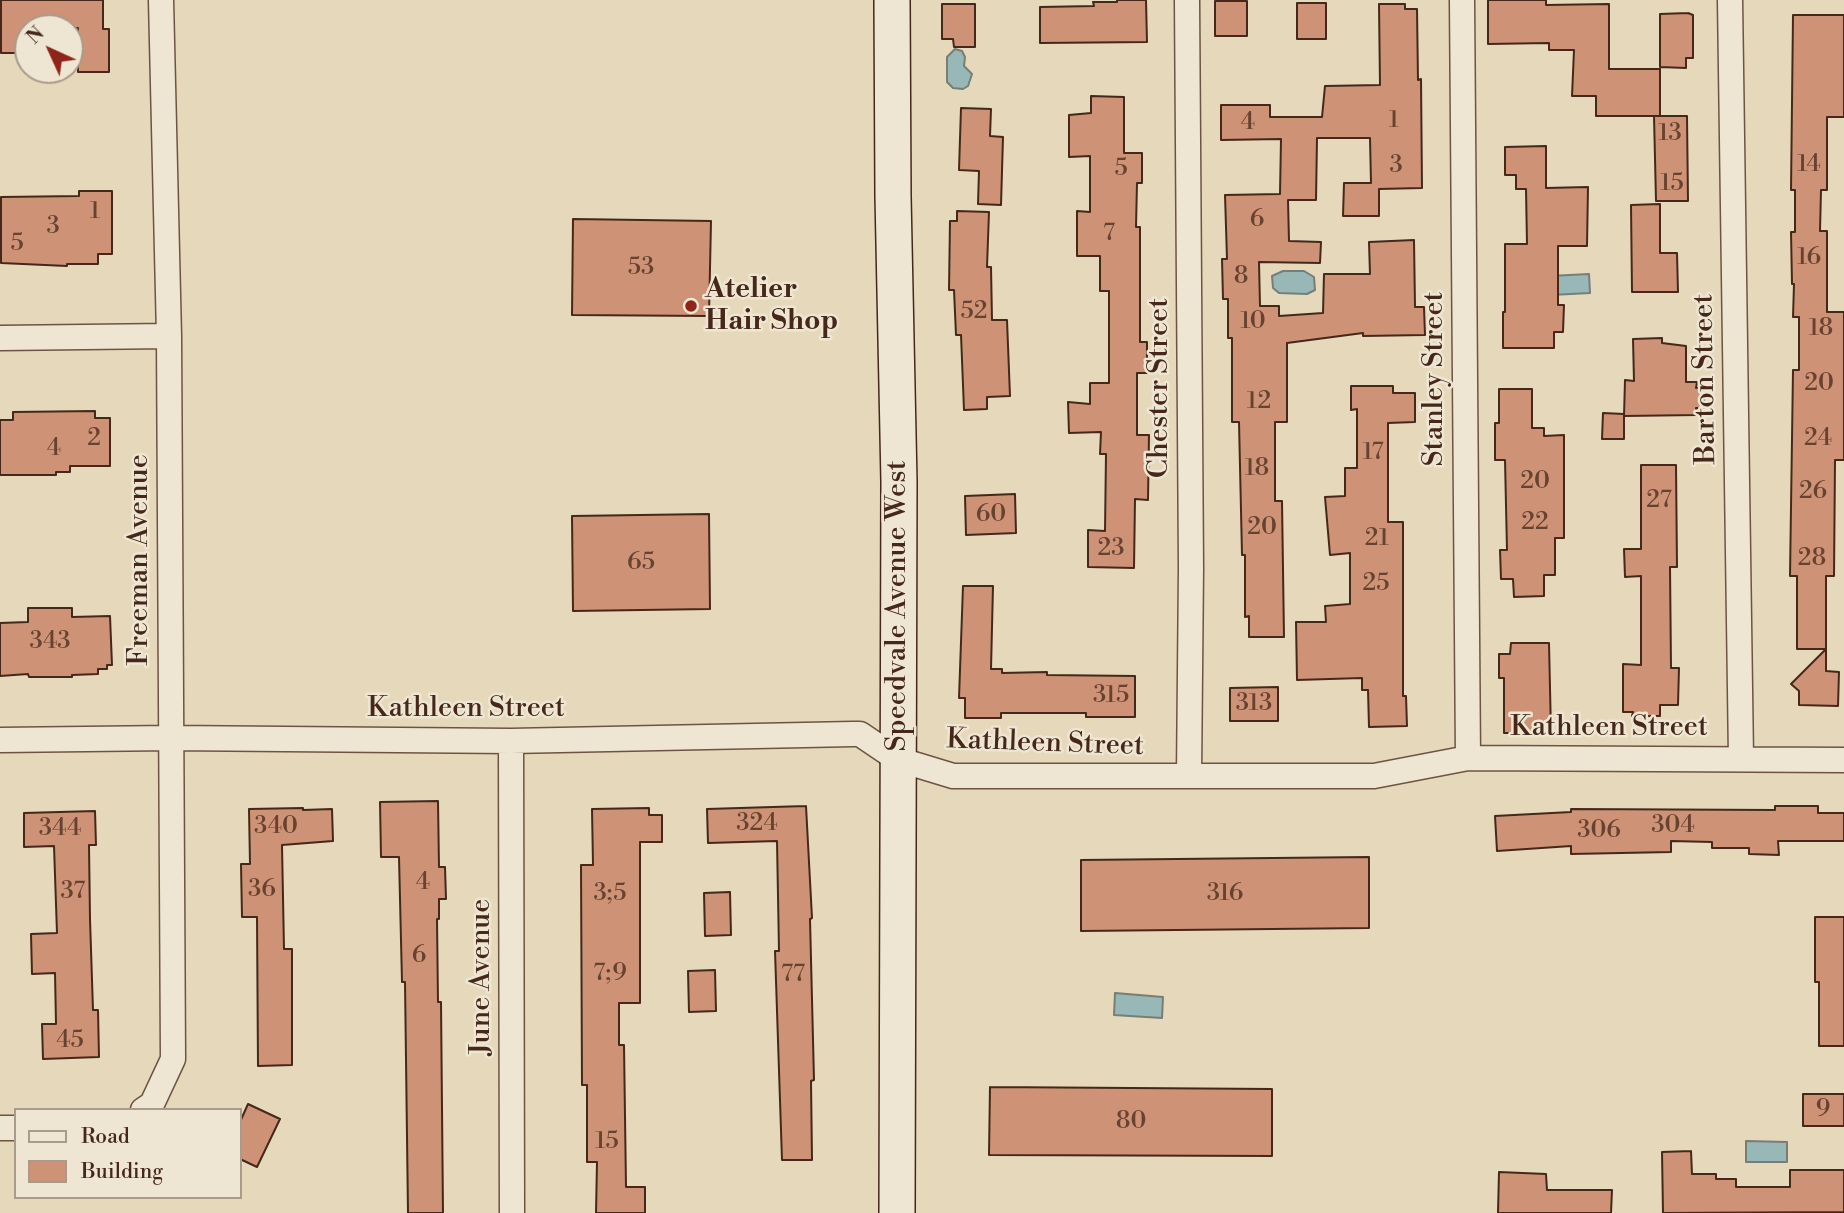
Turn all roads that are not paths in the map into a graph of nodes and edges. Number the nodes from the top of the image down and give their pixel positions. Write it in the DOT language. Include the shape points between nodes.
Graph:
graph roads {
  1 [pos="161,0"];
  2 [pos="892,0"];
  3 [pos="1187,0"];
  4 [pos="1462,0"];
  5 [pos="1730,0"];
  6 [pos="169,336"];
  7 [pos="0,338"];
  8 [pos="171,738"];
  9 [pos="0,740"];
  10 [pos="511,741"];
  11 [pos="1468,758"];
  12 [pos="1741,758"];
  13 [pos="897,759"];
  14 [pos="1844,760"];
  15 [pos="1189,776"];
  16 [pos="146,1108"];
  17 [pos="512,1213"];
  18 [pos="897,1213"];
  1 -- 6 [label="street, Freeman Avenue"];
  2 -- 13 [label="main road, Speedvale Avenue West" via="900,482"];
  3 -- 15 [label="street, Chester Street"];
  4 -- 11 [label="street, Stanley Street"];
  5 -- 12 [label="street, Barton Street"];
  6 -- 7 [label="street"];
  6 -- 8 [label="street, Freeman Avenue"];
  8 -- 9 [label="street, Kathleen Street"];
  8 -- 10 [label="street, Kathleen Street"];
  8 -- 16 [label="street, Freeman Avenue" via="173,1059"];
  10 -- 13 [label="street, Kathleen Street" via="860,734"];
  10 -- 17 [label="street, June Avenue"];
  11 -- 12 [label="street, Kathleen Street"];
  11 -- 15 [label="street, Kathleen Street" via="1374,776"];
  12 -- 14 [label="street, Kathleen Street"];
  13 -- 15 [label="street, Kathleen Street" via="953,776"];
  13 -- 18 [label="main road, Speedvale Avenue West"];
}
